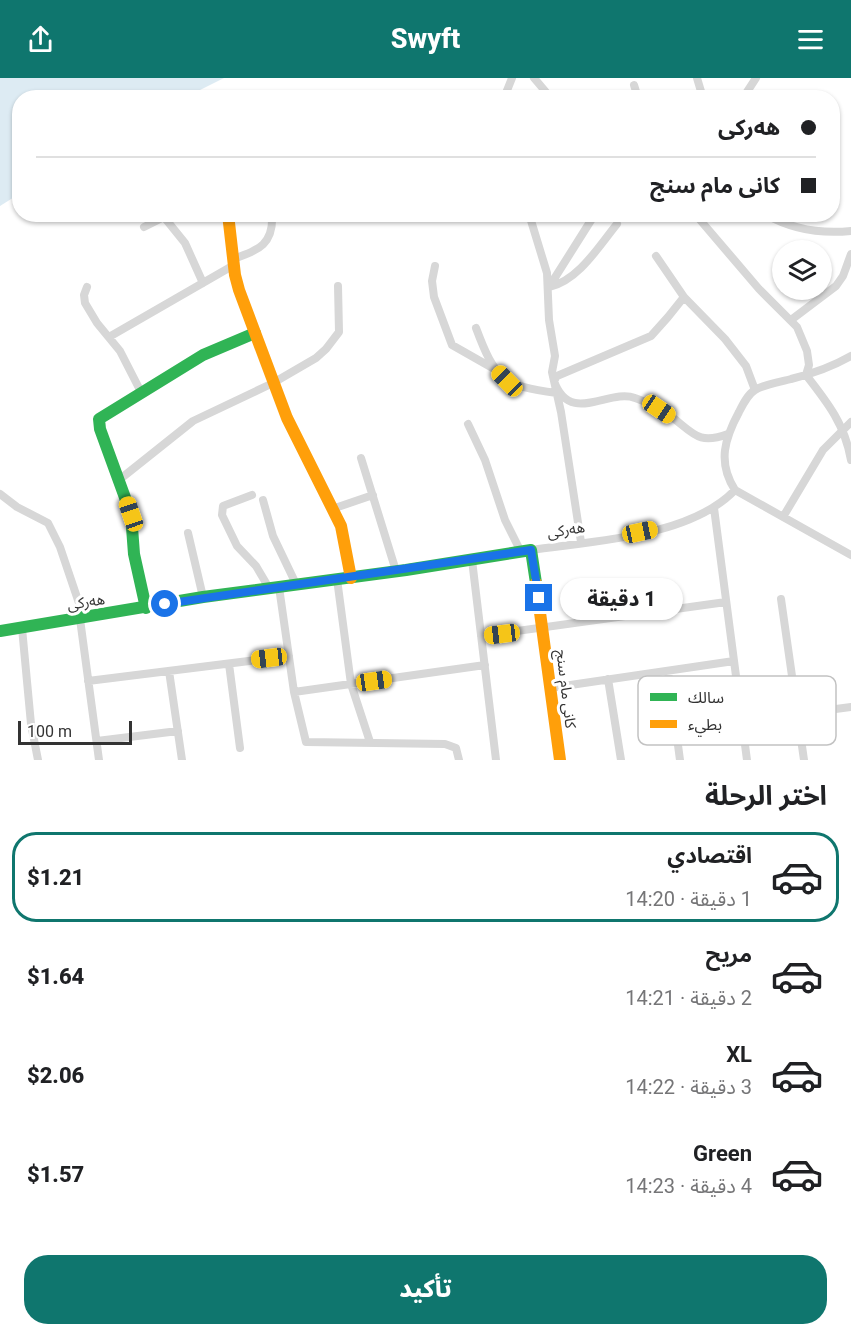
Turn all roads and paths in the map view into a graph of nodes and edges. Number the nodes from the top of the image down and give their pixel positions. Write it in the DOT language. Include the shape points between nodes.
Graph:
graph roads {
  1 [pos="534,78"];
  2 [pos="634,85"];
  3 [pos="544,90"];
  4 [pos="636,90"];
  5 [pos="154,222"];
  6 [pos="168,222"];
  7 [pos="229,222"];
  8 [pos="272,222"];
  9 [pos="531,222"];
  10 [pos="591,222"];
  11 [pos="702,222"];
  12 [pos="782,222"];
  13 [pos="617,224"];
  14 [pos="144,227"];
  15 [pos="851,231"];
  16 [pos="851,254"];
  17 [pos="656,256"];
  18 [pos="233,262"];
  19 [pos="435,266"];
  20 [pos="203,283"];
  21 [pos="338,286"];
  22 [pos="549,286"];
  23 [pos="87,287"];
  24 [pos="684,297"];
  25 [pos="791,320"];
  26 [pos="476,328"];
  27 [pos="255,333"];
  28 [pos="109,337"];
  29 [pos="851,356"];
  30 [pos="496,370"];
  31 [pos="806,375"];
  32 [pos="554,381"];
  33 [pos="273,383"];
  34 [pos="755,390"];
  35 [pos="141,392"];
  36 [pos="557,393"];
  37 [pos="851,422"];
  38 [pos="468,424"];
  39 [pos="843,428"];
  40 [pos="728,434"];
  41 [pos="361,458"];
  42 [pos="851,460"];
  43 [pos="119,480"];
  44 [pos="735,490"];
  45 [pos="0,494"];
  46 [pos="252,495"];
  47 [pos="373,495"];
  48 [pos="262,500"];
  49 [pos="714,508"];
  50 [pos="332,509"];
  51 [pos="783,517"];
  52 [pos="188,533"];
  53 [pos="581,542"];
  54 [pos="526,551"];
  55 [pos="851,555"];
  56 [pos="472,560"];
  57 [pos="396,571"];
  58 [pos="351,578"];
  59 [pos="337,579"];
  60 [pos="296,584"];
  61 [pos="274,587"];
  62 [pos="203,597"];
  63 [pos="781,599"];
  64 [pos="726,602"];
  65 [pos="146,608"];
  66 [pos="82,618"];
  67 [pos="22,628"];
  68 [pos="543,628"];
  69 [pos="0,631"];
  70 [pos="481,636"];
  71 [pos="289,656"];
  72 [pos="734,661"];
  73 [pos="229,663"];
  74 [pos="484,665"];
  75 [pos="170,671"];
  76 [pos="668,671"];
  77 [pos="669,676"];
  78 [pos="736,676"];
  79 [pos="792,676"];
  80 [pos="608,679"];
  81 [pos="88,681"];
  82 [pos="351,684"];
  83 [pos="550,688"];
  84 [pos="294,692"];
  85 [pos="851,707"];
  86 [pos="836,709"];
  87 [pos="178,731"];
  88 [pos="96,741"];
  89 [pos="370,742"];
  90 [pos="678,745"];
  91 [pos="745,745"];
  92 [pos="802,745"];
  93 [pos="240,748"];
  94 [pos="38,760"];
  95 [pos="99,760"];
  96 [pos="182,760"];
  97 [pos="459,760"];
  98 [pos="496,760"];
  99 [pos="560,760"];
  100 [pos="621,760"];
  101 [pos="680,760"];
  102 [pos="747,760"];
  103 [pos="804,760"];
  1 -- 3 [label="street"];
  2 -- 4 [label="street"];
  5 -- 14 [label="street"];
  6 -- 20 [label="street" via="185,243"];
  7 -- 18 [label="street"];
  8 -- 18 [label="street" via="272,231 260,249"];
  9 -- 22 [label="street"];
  10 -- 22 [label="street"];
  11 -- 25 [label="street" via="759,290"];
  12 -- 15 [label="street" via="830,233"];
  13 -- 22 [label="street" via="568,278"];
  16 -- 25 [label="street" via="836,286"];
  17 -- 24 [label="street"];
  18 -- 20 [label="street"];
  18 -- 27 [label="street"];
  19 -- 30 [label="street" via="434,297 452,345"];
  20 -- 28 [label="street"];
  21 -- 33 [label="street" via="340,325 336,338 316,358"];
  22 -- 32 [label="street"];
  23 -- 28 [label="street" via="85,303"];
  24 -- 32 [label="street" via="651,336 557,376"];
  24 -- 34 [label="street" via="746,366"];
  25 -- 31 [label="street" via="805,341 809,365"];
  26 -- 30 [label="street" via="485,354"];
  27 -- 33 [label="street"];
  27 -- 35 [label="street" via="203,355"];
  28 -- 35 [label="street"];
  29 -- 31 [label="street"];
  30 -- 36 [label="street" via="520,387"];
  31 -- 34 [label="street"];
  31 -- 39 [label="street"];
  32 -- 36 [label="street"];
  32 -- 40 [label="street" via="558,391 573,401 587,404 629,396 659,409 696,437"];
  33 -- 43 [label="street" via="192,421"];
  33 -- 50 [label="street"];
  34 -- 40 [label="street"];
  35 -- 43 [label="street" via="99,418"];
  36 -- 53 [label="street"];
  37 -- 39 [label="street"];
  38 -- 54 [label="street" via="485,460 502,513"];
  39 -- 42 [label="street"];
  39 -- 51 [label="street" via="823,450"];
  40 -- 44 [label="street" via="726,470"];
  41 -- 47 [label="street"];
  43 -- 65 [label="street" via="132,521 134,554"];
  44 -- 49 [label="street, هەرکی"];
  44 -- 51 [label="street"];
  45 -- 66 [label="street" via="48,523 60,547"];
  46 -- 61 [label="street" via="223,506 222,515 237,546"];
  47 -- 50 [label="street"];
  47 -- 57 [label="street"];
  48 -- 60 [label="street" via="273,536"];
  49 -- 53 [label="street, هەرکی" via="663,528"];
  49 -- 64 [label="street"];
  50 -- 58 [label="street" via="340,526"];
  51 -- 55 [label="street"];
  52 -- 62 [label="street"];
  53 -- 54 [label="street, هەرکی"];
  54 -- 56 [label="street, هەرکی"];
  54 -- 68 [label="street, کانی مام سنج"];
  56 -- 57 [label="street, هەرکی"];
  56 -- 70 [label="street"];
  57 -- 58 [label="street, هەرکی"];
  58 -- 59 [label="street, هەرکی"];
  59 -- 60 [label="street, هەرکی"];
  59 -- 82 [label="street"];
  60 -- 61 [label="street, هەرکی"];
  61 -- 62 [label="street, هەرکی"];
  61 -- 71 [label="street"];
  62 -- 65 [label="street, هەرکی"];
  63 -- 79 [label="street"];
  64 -- 68 [label="street"];
  64 -- 72 [label="street"];
  65 -- 66 [label="street, هەرکی"];
  66 -- 67 [label="street, هەرکی"];
  66 -- 81 [label="street"];
  67 -- 69 [label="street, هەرکی"];
  67 -- 94 [label="street"];
  68 -- 70 [label="street"];
  68 -- 83 [label="street, کانی مام سنج"];
  70 -- 74 [label="street"];
  71 -- 73 [label="street"];
  71 -- 84 [label="street"];
  72 -- 76 [label="street"];
  72 -- 78 [label="street"];
  73 -- 75 [label="street"];
  73 -- 93 [label="street"];
  74 -- 82 [label="street"];
  74 -- 98 [label="street"];
  75 -- 81 [label="street"];
  75 -- 87 [label="street"];
  76 -- 77 [label="street"];
  76 -- 80 [label="street"];
  80 -- 83 [label="street"];
  80 -- 100 [label="street"];
  81 -- 88 [label="street"];
  82 -- 84 [label="street"];
  82 -- 89 [label="street"];
  83 -- 99 [label="street, کانی مام سنج"];
  84 -- 89 [label="street" via="306,742"];
  85 -- 86 [label="street"];
  87 -- 88 [label="street"];
  87 -- 96 [label="street"];
  88 -- 95 [label="street"];
  89 -- 97 [label="street" via="445,744 456,748"];
  90 -- 101 [label="street"];
  91 -- 102 [label="street"];
  92 -- 103 [label="street"];
}
